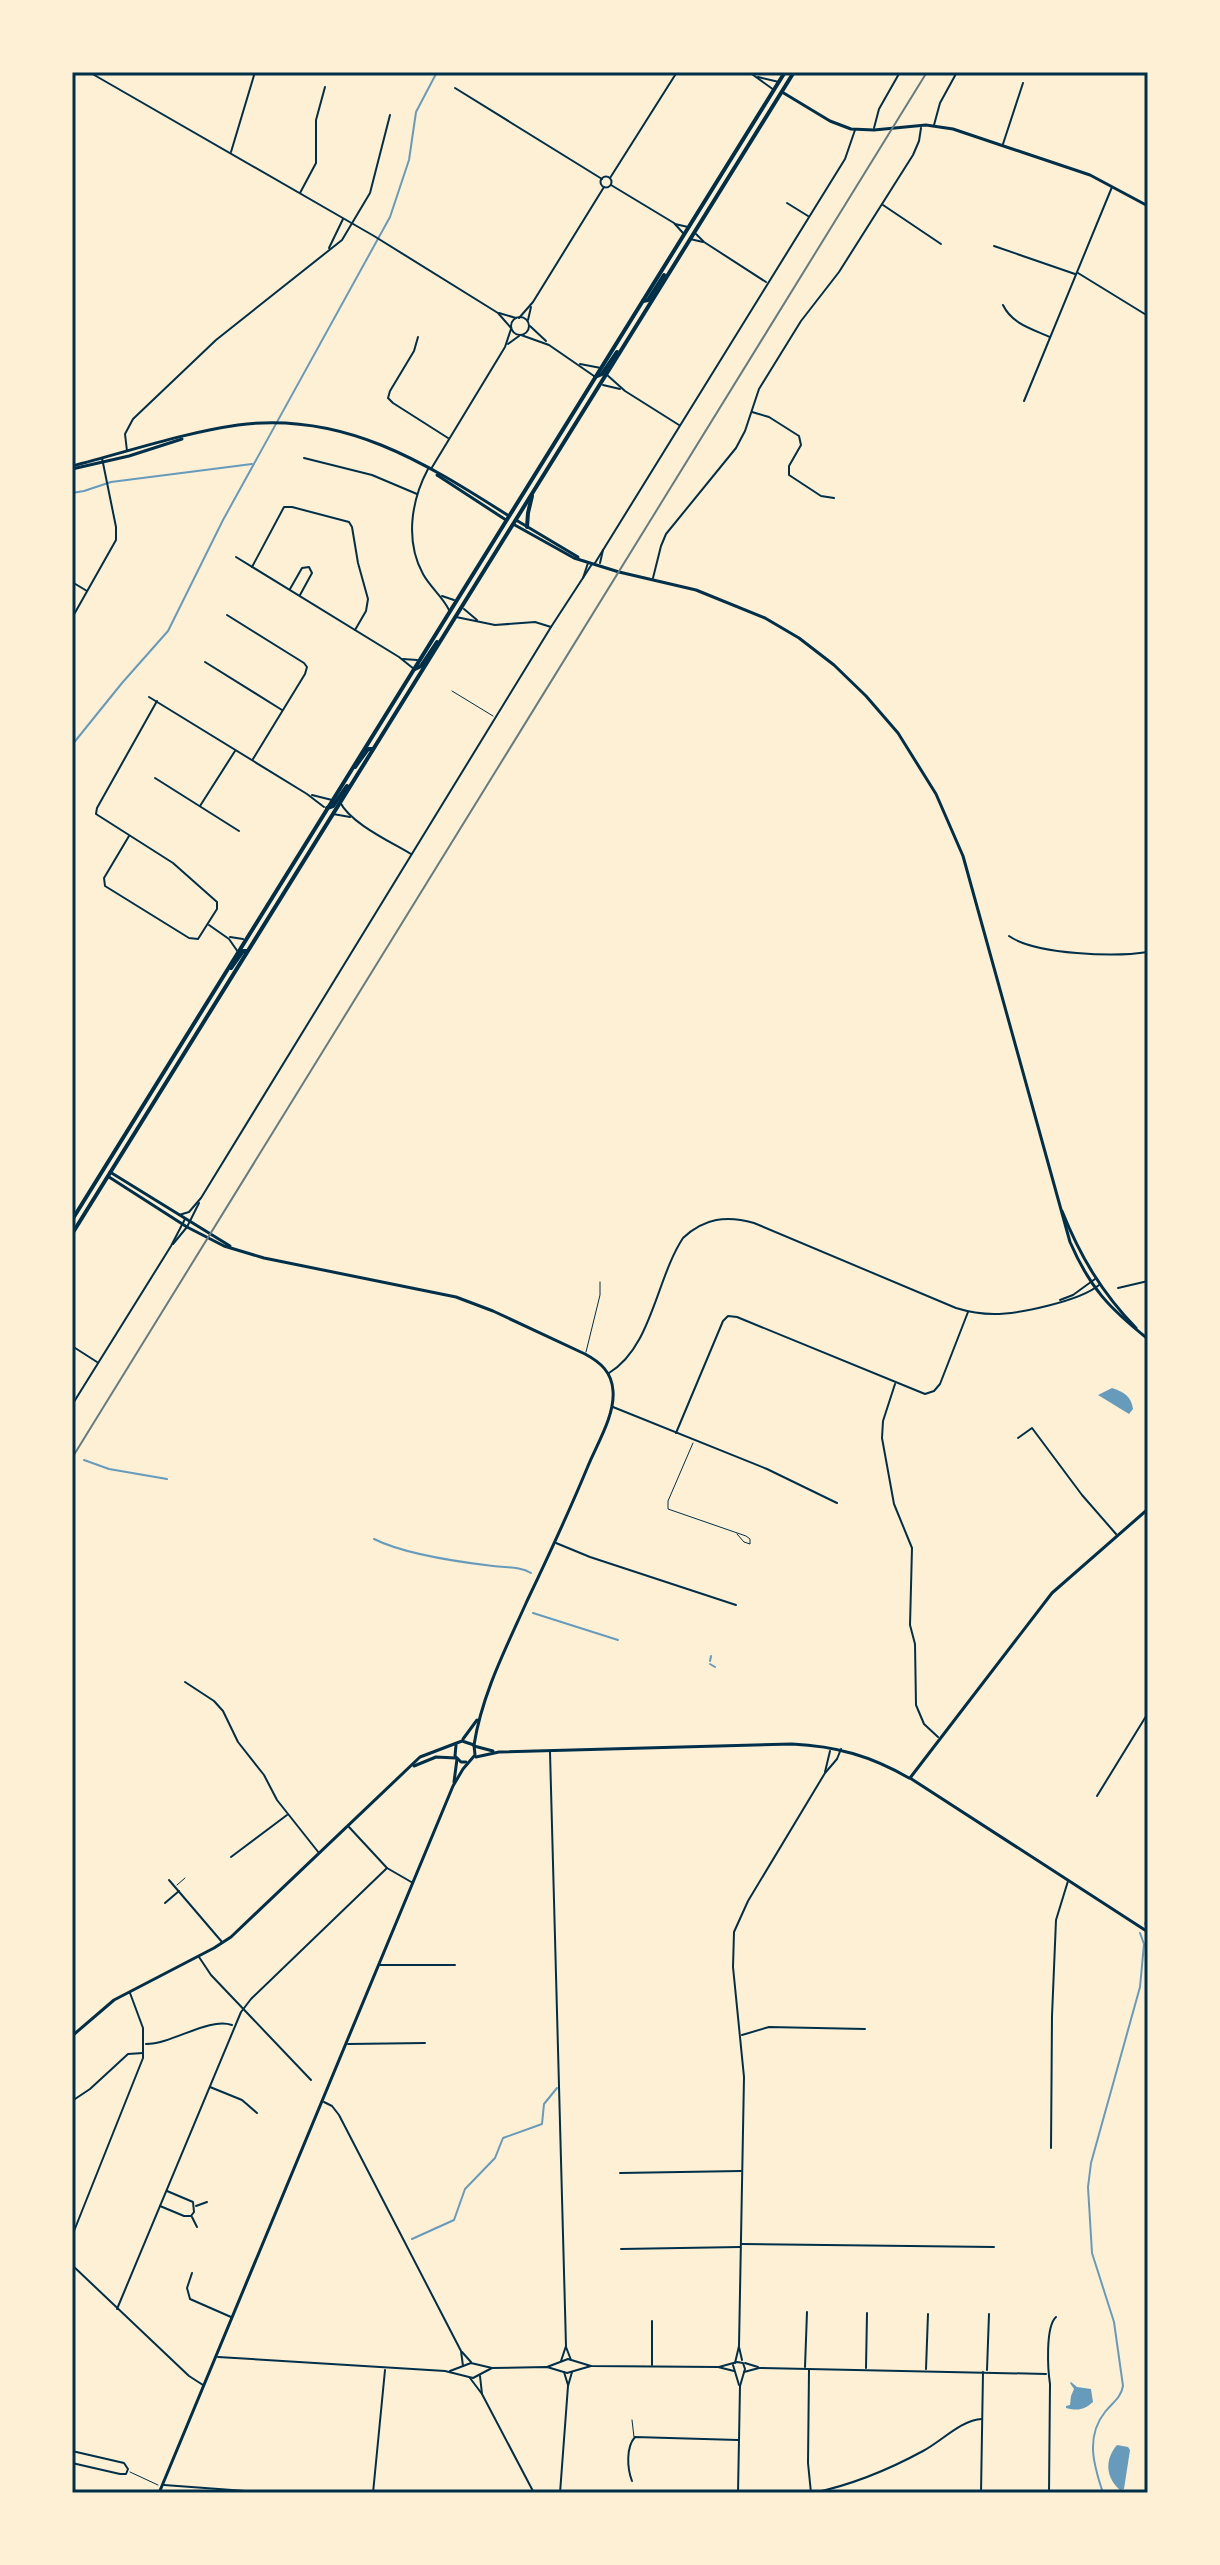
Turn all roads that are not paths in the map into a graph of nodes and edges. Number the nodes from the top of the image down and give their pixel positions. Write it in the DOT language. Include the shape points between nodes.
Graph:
graph roads {
  1 [pos="89,72"];
  2 [pos="255,72"];
  3 [pos="677,72"];
  4 [pos="749,72"];
  5 [pos="785,72"];
  6 [pos="794,72"];
  7 [pos="900,72"];
  8 [pos="957,72"];
  9 [pos="754,75"];
  10 [pos="779,82"];
  11 [pos="1023,83"];
  12 [pos="325,87"];
  13 [pos="455,88"];
  14 [pos="774,90"];
  15 [pos="781,92"];
  16 [pos="390,115"];
  17 [pos="921,125"];
  18 [pos="934,125"];
  19 [pos="855,129"];
  20 [pos="874,130"];
  21 [pos="1003,145"];
  22 [pos="230,153"];
  23 [pos="610,178"];
  24 [pos="602,179"];
  25 [pos="611,185"];
  26 [pos="1113,185"];
  27 [pos="604,187"];
  28 [pos="300,193"];
  29 [pos="787,203"];
  30 [pos="882,204"];
  31 [pos="1148,206"];
  32 [pos="809,216"];
  33 [pos="343,219"];
  34 [pos="674,223"];
  35 [pos="352,225"];
  36 [pos="689,227"];
  37 [pos="694,232"];
  38 [pos="684,234"];
  39 [pos="690,239"];
  40 [pos="704,242"];
  41 [pos="941,244"];
  42 [pos="994,246"];
  43 [pos="329,249"];
  44 [pos="676,261"];
  45 [pos="1076,274"];
  46 [pos="767,283"];
  47 [pos="643,301"];
  48 [pos="533,302"];
  49 [pos="1003,305"];
  50 [pos="498,313"];
  51 [pos="1148,316"];
  52 [pos="518,318"];
  53 [pos="528,323"];
  54 [pos="511,329"];
  55 [pos="521,335"];
  56 [pos="418,337"];
  57 [pos="1051,337"];
  58 [pos="628,338"];
  59 [pos="549,345"];
  60 [pos="505,347"];
  61 [pos="579,363"];
  62 [pos="601,368"];
  63 [pos="606,373"];
  64 [pos="595,377"];
  65 [pos="599,384"];
  66 [pos="625,391"];
  67 [pos="1024,401"];
  68 [pos="751,411"];
  69 [pos="680,426"];
  70 [pos="449,438"];
  71 [pos="128,453"];
  72 [pos="304,458"];
  73 [pos="102,460"];
  74 [pos="72,467"];
  75 [pos="429,469"];
  76 [pos="534,490"];
  77 [pos="418,494"];
  78 [pos="834,498"];
  79 [pos="508,518"];
  80 [pos="514,522"];
  81 [pos="527,527"];
  82 [pos="236,557"];
  83 [pos="592,564"];
  84 [pos="252,567"];
  85 [pos="652,579"];
  86 [pos="72,582"];
  87 [pos="289,590"];
  88 [pos="435,590"];
  89 [pos="88,591"];
  90 [pos="300,596"];
  91 [pos="456,601"];
  92 [pos="461,607"];
  93 [pos="450,611"];
  94 [pos="227,615"];
  95 [pos="455,617"];
  96 [pos="72,618"];
  97 [pos="482,623"];
  98 [pos="551,627"];
  99 [pos="448,628"];
  100 [pos="355,630"];
  101 [pos="399,657"];
  102 [pos="419,660"];
  103 [pos="205,662"];
  104 [pos="414,669"];
  105 [pos="452,691"];
  106 [pos="149,697"];
  107 [pos="157,701"];
  108 [pos="283,710"];
  109 [pos="495,717"];
  110 [pos="373,749"];
  111 [pos="236,750"];
  112 [pos="252,760"];
  113 [pos="359,771"];
  114 [pos="155,778"];
  115 [pos="344,781"];
  116 [pos="307,794"];
  117 [pos="332,800"];
  118 [pos="340,802"];
  119 [pos="200,807"];
  120 [pos="327,809"];
  121 [pos="332,814"];
  122 [pos="355,819"];
  123 [pos="239,831"];
  124 [pos="129,836"];
  125 [pos="412,855"];
  126 [pos="208,925"];
  127 [pos="225,935"];
  128 [pos="1009,936"];
  129 [pos="246,939"];
  130 [pos="247,951"];
  131 [pos="238,952"];
  132 [pos="1148,952"];
  133 [pos="221,979"];
  134 [pos="102,1171"];
  135 [pos="109,1174"];
  136 [pos="201,1198"];
  137 [pos="179,1215"];
  138 [pos="72,1220"];
  139 [pos="186,1223"];
  140 [pos="72,1234"];
  141 [pos="1093,1280"];
  142 [pos="1148,1281"];
  143 [pos="600,1282"];
  144 [pos="1097,1287"];
  145 [pos="1118,1288"];
  146 [pos="1052,1304"];
  147 [pos="968,1311"];
  148 [pos="1148,1339"];
  149 [pos="72,1346"];
  150 [pos="585,1354"];
  151 [pos="98,1362"];
  152 [pos="608,1373"];
  153 [pos="896,1382"];
  154 [pos="74,1398"];
  155 [pos="72,1405"];
  156 [pos="612,1407"];
  157 [pos="676,1433"];
  158 [pos="1018,1438"];
  159 [pos="694,1441"];
  160 [pos="837,1503"];
  161 [pos="1148,1509"];
  162 [pos="737,1534"];
  163 [pos="1117,1535"];
  164 [pos="555,1543"];
  165 [pos="736,1605"];
  166 [pos="185,1682"];
  167 [pos="1148,1713"];
  168 [pos="479,1716"];
  169 [pos="939,1738"];
  170 [pos="459,1742"];
  171 [pos="474,1745"];
  172 [pos="830,1747"];
  173 [pos="841,1749"];
  174 [pos="550,1750"];
  175 [pos="499,1752"];
  176 [pos="456,1758"];
  177 [pos="471,1760"];
  178 [pos="411,1768"];
  179 [pos="825,1773"];
  180 [pos="910,1778"];
  181 [pos="453,1786"];
  182 [pos="1097,1796"];
  183 [pos="288,1814"];
  184 [pos="348,1826"];
  185 [pos="320,1853"];
  186 [pos="231,1857"];
  187 [pos="387,1868"];
  188 [pos="185,1878"];
  189 [pos="169,1880"];
  190 [pos="1068,1880"];
  191 [pos="413,1883"];
  192 [pos="175,1887"];
  193 [pos="179,1891"];
  194 [pos="165,1903"];
  195 [pos="1148,1932"];
  196 [pos="223,1943"];
  197 [pos="199,1956"];
  198 [pos="379,1965"];
  199 [pos="455,1965"];
  200 [pos="129,1992"];
  201 [pos="243,2008"];
  202 [pos="234,2026"];
  203 [pos="865,2029"];
  204 [pos="741,2035"];
  205 [pos="72,2036"];
  206 [pos="347,2043"];
  207 [pos="425,2043"];
  208 [pos="145,2044"];
  209 [pos="144,2053"];
  210 [pos="311,2080"];
  211 [pos="209,2086"];
  212 [pos="72,2101"];
  213 [pos="323,2102"];
  214 [pos="257,2113"];
  215 [pos="1051,2148"];
  216 [pos="743,2171"];
  217 [pos="620,2173"];
  218 [pos="166,2191"];
  219 [pos="207,2202"];
  220 [pos="160,2206"];
  221 [pos="195,2206"];
  222 [pos="191,2216"];
  223 [pos="197,2227"];
  224 [pos="72,2236"];
  225 [pos="741,2246"];
  226 [pos="994,2247"];
  227 [pos="621,2249"];
  228 [pos="72,2265"];
  229 [pos="192,2273"];
  230 [pos="117,2309"];
  231 [pos="807,2312"];
  232 [pos="867,2313"];
  233 [pos="928,2314"];
  234 [pos="989,2314"];
  235 [pos="1056,2317"];
  236 [pos="232,2318"];
  237 [pos="652,2321"];
  238 [pos="566,2346"];
  239 [pos="739,2346"];
  240 [pos="461,2351"];
  241 [pos="216,2356"];
  242 [pos="561,2361"];
  243 [pos="572,2361"];
  244 [pos="735,2363"];
  245 [pos="743,2363"];
  246 [pos="475,2364"];
  247 [pos="463,2366"];
  248 [pos="591,2366"];
  249 [pos="547,2367"];
  250 [pos="652,2367"];
  251 [pos="718,2367"];
  252 [pos="492,2368"];
  253 [pos="759,2368"];
  254 [pos="385,2369"];
  255 [pos="807,2369"];
  256 [pos="866,2370"];
  257 [pos="926,2370"];
  258 [pos="445,2371"];
  259 [pos="563,2371"];
  260 [pos="573,2371"];
  261 [pos="985,2371"];
  262 [pos="734,2372"];
  263 [pos="743,2372"];
  264 [pos="1046,2374"];
  265 [pos="480,2375"];
  266 [pos="469,2377"];
  267 [pos="203,2385"];
  268 [pos="568,2386"];
  269 [pos="740,2386"];
  270 [pos="482,2394"];
  271 [pos="982,2419"];
  272 [pos="632,2420"];
  273 [pos="634,2437"];
  274 [pos="739,2440"];
  275 [pos="72,2451"];
  276 [pos="72,2463"];
  277 [pos="128,2471"];
  278 [pos="632,2481"];
  279 [pos="162,2486"];
  280 [pos="206,2487"];
  281 [pos="159,2493"];
  282 [pos="206,2493"];
  283 [pos="275,2493"];
  284 [pos="373,2493"];
  285 [pos="534,2493"];
  286 [pos="560,2493"];
  287 [pos="738,2493"];
  288 [pos="812,2493"];
  289 [pos="981,2493"];
  290 [pos="1049,2493"];
  1 -- 22 [label="street"];
  2 -- 22 [label="street"];
  3 -- 23 [label="street"];
  4 -- 9 [label="street"];
  5 -- 10 [label="highway"];
  6 -- 15 [label="highway"];
  7 -- 20 [label="street" via="879,109"];
  8 -- 18 [label="street"];
  9 -- 10 [label="street"];
  9 -- 14 [label="street"];
  10 -- 14 [label="highway"];
  11 -- 21 [label="street"];
  12 -- 28 [label="street" via="316,120 316,163"];
  13 -- 24 [label="street"];
  14 -- 15 [label="highway"];
  14 -- 36 [label="highway"];
  15 -- 19 [label="street" via="830,121"];
  15 -- 37 [label="highway"];
  16 -- 35 [label="street" via="370,193"];
  17 -- 18 [label="street"];
  17 -- 20 [label="street"];
  17 -- 30 [label="street" via="916,150"];
  18 -- 21 [label="street"];
  19 -- 20 [label="street"];
  19 -- 32 [label="street" via="849,152"];
  21 -- 26 [label="street"];
  22 -- 28 [label="street"];
  23 -- 24 [label="street"];
  23 -- 25 [label="street"];
  24 -- 27 [label="street"];
  25 -- 27 [label="street"];
  25 -- 34 [label="street"];
  26 -- 31 [label="street"];
  26 -- 45 [label="street"];
  27 -- 48 [label="street"];
  28 -- 33 [label="street"];
  29 -- 32 [label="street"];
  30 -- 41 [label="street"];
  30 -- 68 [label="street" via="801,321"];
  32 -- 46 [label="street"];
  33 -- 35 [label="street"];
  33 -- 43 [label="street"];
  34 -- 36 [label="street"];
  34 -- 38 [label="street"];
  35 -- 43 [label="street"];
  35 -- 50 [label="street"];
  36 -- 38 [label="highway"];
  37 -- 39 [label="highway"];
  37 -- 40 [label="street"];
  38 -- 47 [label="highway"];
  39 -- 40 [label="street"];
  39 -- 44 [label="highway"];
  40 -- 46 [label="street"];
  42 -- 45 [label="street"];
  43 -- 71 [label="street" via="216,340 133,419 125,434"];
  44 -- 47 [label="highway"];
  44 -- 58 [label="highway"];
  45 -- 51 [label="street"];
  45 -- 57 [label="street"];
  46 -- 69 [label="street"];
  47 -- 62 [label="highway"];
  48 -- 52 [label="street"];
  48 -- 53 [label="street"];
  49 -- 57 [label="street" via="1019,323"];
  50 -- 52 [label="street"];
  50 -- 54 [label="street"];
  52 -- 53 [label="street"];
  52 -- 54 [label="street"];
  53 -- 55 [label="street"];
  53 -- 59 [label="street"];
  54 -- 55 [label="street"];
  54 -- 60 [label="street"];
  55 -- 59 [label="street"];
  55 -- 60 [label="street"];
  56 -- 70 [label="street" via="388,398"];
  57 -- 67 [label="street"];
  58 -- 63 [label="highway"];
  58 -- 64 [label="highway"];
  59 -- 61 [label="street"];
  60 -- 70 [label="street"];
  61 -- 62 [label="street"];
  61 -- 64 [label="street"];
  62 -- 64 [label="highway"];
  63 -- 65 [label="highway"];
  63 -- 66 [label="street"];
  64 -- 79 [label="highway"];
  65 -- 66 [label="street"];
  65 -- 76 [label="highway"];
  66 -- 69 [label="street"];
  68 -- 78 [label="street" via="799,436 790,477"];
  68 -- 85 [label="street" via="736,448 663,540"];
  69 -- 83 [label="street"];
  70 -- 75 [label="street"];
  71 -- 73 [label="street"];
  71 -- 75 [label="street" via="257,423 299,423 357,435"];
  72 -- 77 [label="street" via="372,475"];
  73 -- 74 [label="street"];
  73 -- 89 [label="street" via="117,536"];
  75 -- 77 [label="street"];
  75 -- 79 [label="street"];
  76 -- 80 [label="highway"];
  76 -- 81 [label="highway"];
  77 -- 88 [label="street" via="414,549"];
  79 -- 80 [label="highway"];
  79 -- 91 [label="highway"];
  80 -- 81 [label="street"];
  80 -- 83 [label="street" via="558,551"];
  80 -- 92 [label="highway"];
  81 -- 83 [label="street"];
  82 -- 84 [label="street"];
  83 -- 85 [label="street"];
  83 -- 98 [label="street"];
  84 -- 87 [label="street"];
  84 -- 100 [label="street" via="284,507 349,522 368,599"];
  85 -- 141 [label="street" via="715,596 790,632 858,688 912,753 946,813 967,869 1059,1204"];
  86 -- 89 [label="street"];
  87 -- 90 [label="street"];
  87 -- 90 [label="street" via="302,568 311,568"];
  88 -- 91 [label="street"];
  88 -- 93 [label="street"];
  89 -- 96 [label="street"];
  90 -- 100 [label="street"];
  91 -- 93 [label="highway"];
  92 -- 95 [label="highway"];
  92 -- 97 [label="street"];
  93 -- 102 [label="highway"];
  94 -- 108 [label="street" via="306,665"];
  95 -- 97 [label="street"];
  95 -- 99 [label="highway"];
  97 -- 98 [label="street" via="535,622"];
  98 -- 109 [label="street"];
  99 -- 104 [label="highway"];
  99 -- 110 [label="highway"];
  100 -- 101 [label="street"];
  101 -- 102 [label="street"];
  101 -- 104 [label="street"];
  102 -- 104 [label="highway"];
  103 -- 108 [label="street"];
  104 -- 115 [label="highway"];
  105 -- 109 [label="lane"];
  106 -- 107 [label="street"];
  107 -- 111 [label="street"];
  107 -- 124 [label="street" via="96,812"];
  108 -- 112 [label="street"];
  109 -- 125 [label="street"];
  110 -- 113 [label="highway"];
  110 -- 115 [label="highway"];
  111 -- 112 [label="street"];
  111 -- 119 [label="street"];
  112 -- 116 [label="street"];
  113 -- 118 [label="highway"];
  113 -- 120 [label="highway"];
  114 -- 119 [label="street"];
  115 -- 117 [label="highway"];
  116 -- 117 [label="street"];
  116 -- 120 [label="street"];
  117 -- 120 [label="highway"];
  118 -- 121 [label="highway"];
  118 -- 122 [label="street"];
  119 -- 123 [label="street"];
  120 -- 129 [label="highway"];
  121 -- 122 [label="street"];
  121 -- 130 [label="highway"];
  122 -- 125 [label="street"];
  124 -- 126 [label="street" via="217,902"];
  124 -- 126 [label="street" via="104,878 105,886 192,939"];
  125 -- 136 [label="street"];
  126 -- 127 [label="street"];
  127 -- 129 [label="street"];
  127 -- 131 [label="street"];
  128 -- 132 [label="street" via="1088,954"];
  129 -- 131 [label="highway"];
  130 -- 133 [label="highway"];
  130 -- 135 [label="highway"];
  131 -- 133 [label="highway"];
  133 -- 134 [label="highway"];
  134 -- 135 [label="highway"];
  134 -- 138 [label="highway"];
  135 -- 137 [label="street"];
  135 -- 139 [label="street"];
  135 -- 140 [label="highway"];
  136 -- 137 [label="street"];
  136 -- 139 [label="street"];
  137 -- 139 [label="street"];
  139 -- 150 [label="street" via="240,1251 456,1297"];
  139 -- 151 [label="street"];
  141 -- 144 [label="street"];
  141 -- 146 [label="street"];
  142 -- 145 [label="street"];
  143 -- 150 [label="lane"];
  144 -- 146 [label="street"];
  144 -- 148 [label="street"];
  146 -- 147 [label="street" via="1000,1314"];
  147 -- 152 [label="street" via="743,1220 723,1218 697,1227 679,1245 632,1353"];
  147 -- 153 [label="street" via="937,1388 925,1394"];
  149 -- 151 [label="street"];
  150 -- 152 [label="street"];
  151 -- 154 [label="street"];
  152 -- 156 [label="street"];
  153 -- 157 [label="street" via="728,1316"];
  153 -- 169 [label="street" via="882,1438 894,1504 912,1548 916,1705 924,1724"];
  154 -- 155 [label="street"];
  156 -- 157 [label="street"];
  156 -- 164 [label="street"];
  157 -- 159 [label="street"];
  158 -- 163 [label="street" via="1032,1428"];
  159 -- 160 [label="street"];
  159 -- 162 [label="lane" via="668,1509"];
  161 -- 163 [label="street"];
  163 -- 169 [label="street" via="1052,1593"];
  164 -- 165 [label="street"];
  164 -- 168 [label="street"];
  166 -- 183 [label="street" via="219,1705"];
  167 -- 182 [label="street"];
  168 -- 170 [label="street"];
  168 -- 171 [label="street"];
  169 -- 180 [label="street"];
  170 -- 171 [label="street"];
  170 -- 176 [label="street"];
  170 -- 178 [label="street" via="427,1753"];
  171 -- 175 [label="street"];
  171 -- 177 [label="street"];
  172 -- 173 [label="street"];
  172 -- 174 [label="street"];
  172 -- 179 [label="street"];
  173 -- 179 [label="street"];
  173 -- 180 [label="street"];
  174 -- 175 [label="street"];
  174 -- 238 [label="street"];
  175 -- 177 [label="street"];
  176 -- 177 [label="street"];
  176 -- 178 [label="street" via="432,1758"];
  176 -- 181 [label="street"];
  177 -- 181 [label="street"];
  178 -- 184 [label="street"];
  179 -- 204 [label="street" via="734,1932"];
  180 -- 190 [label="street"];
  181 -- 191 [label="street"];
  183 -- 185 [label="street"];
  183 -- 186 [label="street"];
  184 -- 185 [label="street"];
  184 -- 187 [label="street"];
  185 -- 196 [label="street"];
  187 -- 191 [label="street"];
  187 -- 201 [label="street"];
  188 -- 192 [label="lane"];
  189 -- 192 [label="street"];
  190 -- 195 [label="street"];
  190 -- 215 [label="street" via="1056,1920"];
  191 -- 198 [label="street"];
  192 -- 193 [label="street"];
  193 -- 194 [label="street"];
  193 -- 196 [label="street"];
  196 -- 197 [label="street"];
  197 -- 200 [label="street"];
  197 -- 201 [label="street"];
  198 -- 199 [label="street"];
  198 -- 206 [label="street"];
  200 -- 205 [label="street"];
  200 -- 208 [label="street"];
  201 -- 202 [label="street"];
  201 -- 210 [label="street"];
  202 -- 208 [label="street" via="218,2023"];
  202 -- 211 [label="street"];
  203 -- 204 [label="street" via="769,2027"];
  204 -- 216 [label="street"];
  206 -- 207 [label="street"];
  206 -- 213 [label="street"];
  208 -- 209 [label="street"];
  209 -- 212 [label="street" via="128,2054"];
  209 -- 224 [label="street"];
  211 -- 214 [label="street"];
  211 -- 218 [label="street"];
  213 -- 236 [label="street"];
  213 -- 240 [label="street" via="339,2115"];
  216 -- 217 [label="street"];
  216 -- 225 [label="street"];
  218 -- 220 [label="street"];
  218 -- 221 [label="street"];
  219 -- 221 [label="street"];
  220 -- 222 [label="street"];
  220 -- 230 [label="street"];
  221 -- 222 [label="street"];
  222 -- 223 [label="street"];
  225 -- 226 [label="street"];
  225 -- 227 [label="street"];
  225 -- 239 [label="street"];
  228 -- 230 [label="street"];
  229 -- 236 [label="street" via="190,2299"];
  230 -- 267 [label="street"];
  231 -- 255 [label="street"];
  232 -- 256 [label="street"];
  233 -- 257 [label="street"];
  234 -- 261 [label="street"];
  235 -- 264 [label="street" via="1050,2325"];
  236 -- 241 [label="street"];
  237 -- 250 [label="street"];
  238 -- 242 [label="street"];
  238 -- 243 [label="street"];
  239 -- 244 [label="street"];
  239 -- 245 [label="street"];
  240 -- 246 [label="street"];
  240 -- 247 [label="street"];
  241 -- 254 [label="street"];
  241 -- 267 [label="street"];
  242 -- 243 [label="street"];
  242 -- 249 [label="street"];
  242 -- 259 [label="street"];
  243 -- 248 [label="street"];
  243 -- 260 [label="street"];
  244 -- 245 [label="street"];
  244 -- 251 [label="street"];
  244 -- 262 [label="street"];
  245 -- 253 [label="street"];
  245 -- 263 [label="street"];
  246 -- 247 [label="street"];
  246 -- 252 [label="street"];
  246 -- 265 [label="street"];
  247 -- 258 [label="street"];
  247 -- 266 [label="street"];
  248 -- 250 [label="street"];
  248 -- 260 [label="street"];
  249 -- 252 [label="street"];
  249 -- 259 [label="street"];
  250 -- 251 [label="street"];
  251 -- 262 [label="street"];
  252 -- 265 [label="street"];
  253 -- 255 [label="street"];
  253 -- 263 [label="street"];
  254 -- 258 [label="street"];
  254 -- 284 [label="street"];
  255 -- 256 [label="street"];
  255 -- 288 [label="street"];
  256 -- 257 [label="street"];
  257 -- 261 [label="street"];
  258 -- 266 [label="street"];
  259 -- 260 [label="street"];
  259 -- 268 [label="street"];
  260 -- 268 [label="street"];
  261 -- 264 [label="street"];
  261 -- 271 [label="street"];
  262 -- 263 [label="street"];
  262 -- 269 [label="street"];
  263 -- 269 [label="street"];
  264 -- 290 [label="street"];
  265 -- 266 [label="street"];
  265 -- 270 [label="street"];
  266 -- 270 [label="street"];
  267 -- 279 [label="street"];
  268 -- 286 [label="street"];
  269 -- 274 [label="street"];
  270 -- 285 [label="street"];
  271 -- 288 [label="street" via="969,2421 894,2465"];
  271 -- 289 [label="street"];
  272 -- 273 [label="lane"];
  273 -- 274 [label="street"];
  273 -- 278 [label="street" via="628,2467"];
  274 -- 287 [label="street"];
  275 -- 277 [label="street" via="124,2463"];
  276 -- 277 [label="street" via="120,2474"];
  277 -- 279 [label="lane"];
  279 -- 280 [label="street"];
  279 -- 281 [label="street"];
  280 -- 282 [label="street"];
  280 -- 283 [label="street"];
}
